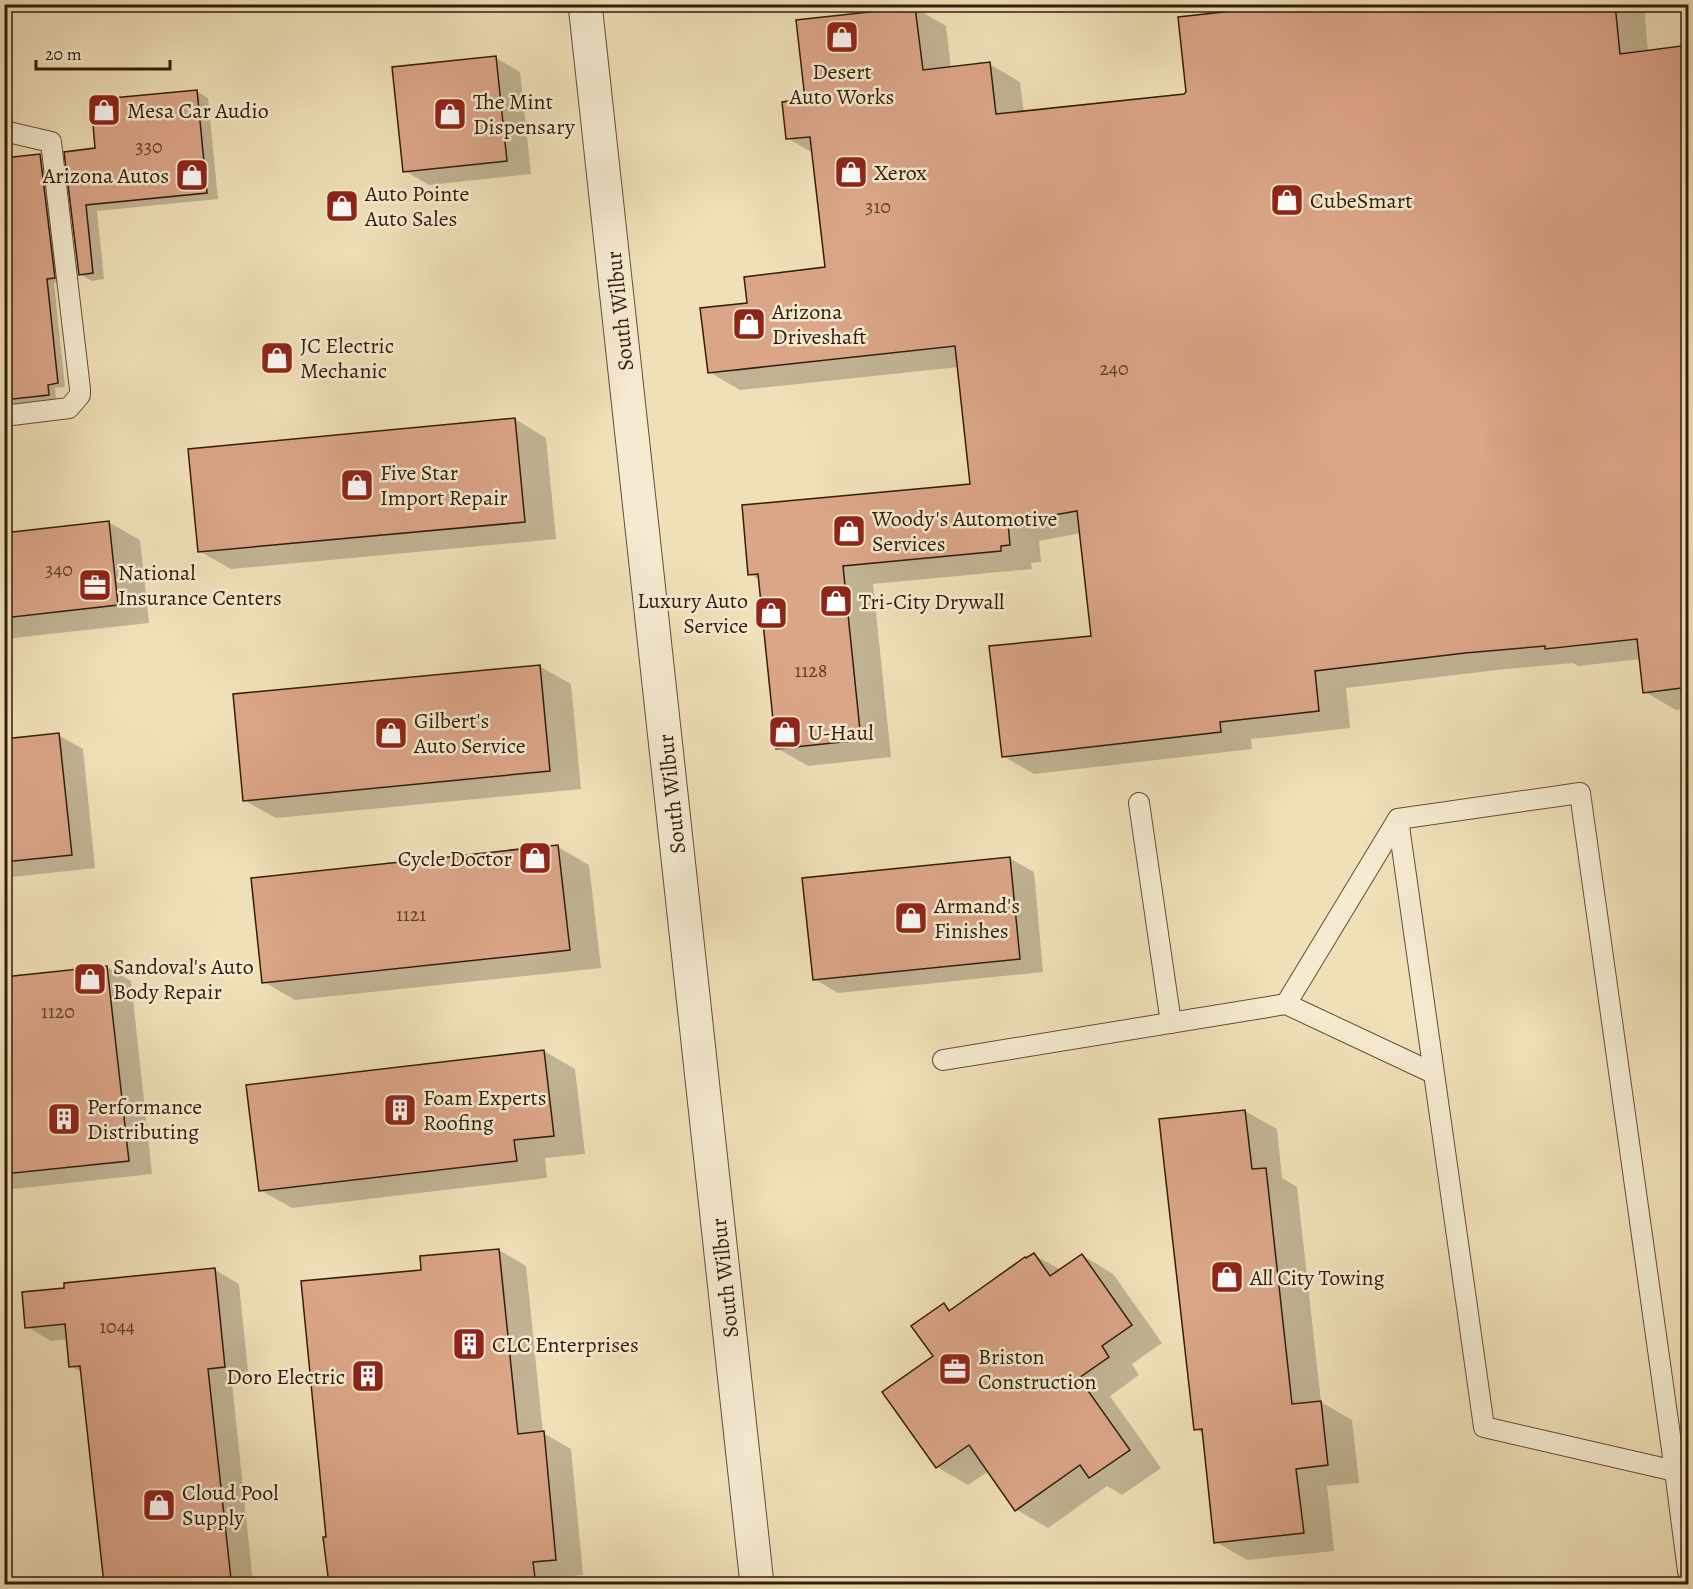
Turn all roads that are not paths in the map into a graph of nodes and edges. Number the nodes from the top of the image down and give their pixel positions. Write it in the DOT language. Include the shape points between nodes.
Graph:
graph roads {
  1 [pos="585,4"];
  2 [pos="4,130"];
  3 [pos="4,416"];
  4 [pos="1139,803"];
  5 [pos="1398,819"];
  6 [pos="1286,1004"];
  7 [pos="1171,1023"];
  8 [pos="943,1060"];
  9 [pos="1433,1073"];
  10 [pos="1675,1471"];
  11 [pos="1689,1571"];
  12 [pos="757,1584"];
  1 -- 12 [label="street, South Wilbur"];
  2 -- 3 [label="lane" via="51,142 80,395 69,408"];
  4 -- 7 [label="lane"];
  5 -- 6 [label="lane"];
  5 -- 9 [label="lane"];
  5 -- 10 [label="lane" via="1580,793"];
  6 -- 7 [label="lane"];
  6 -- 9 [label="lane"];
  7 -- 8 [label="lane"];
  9 -- 10 [label="lane" via="1484,1427"];
  10 -- 11 [label="lane"];
}
